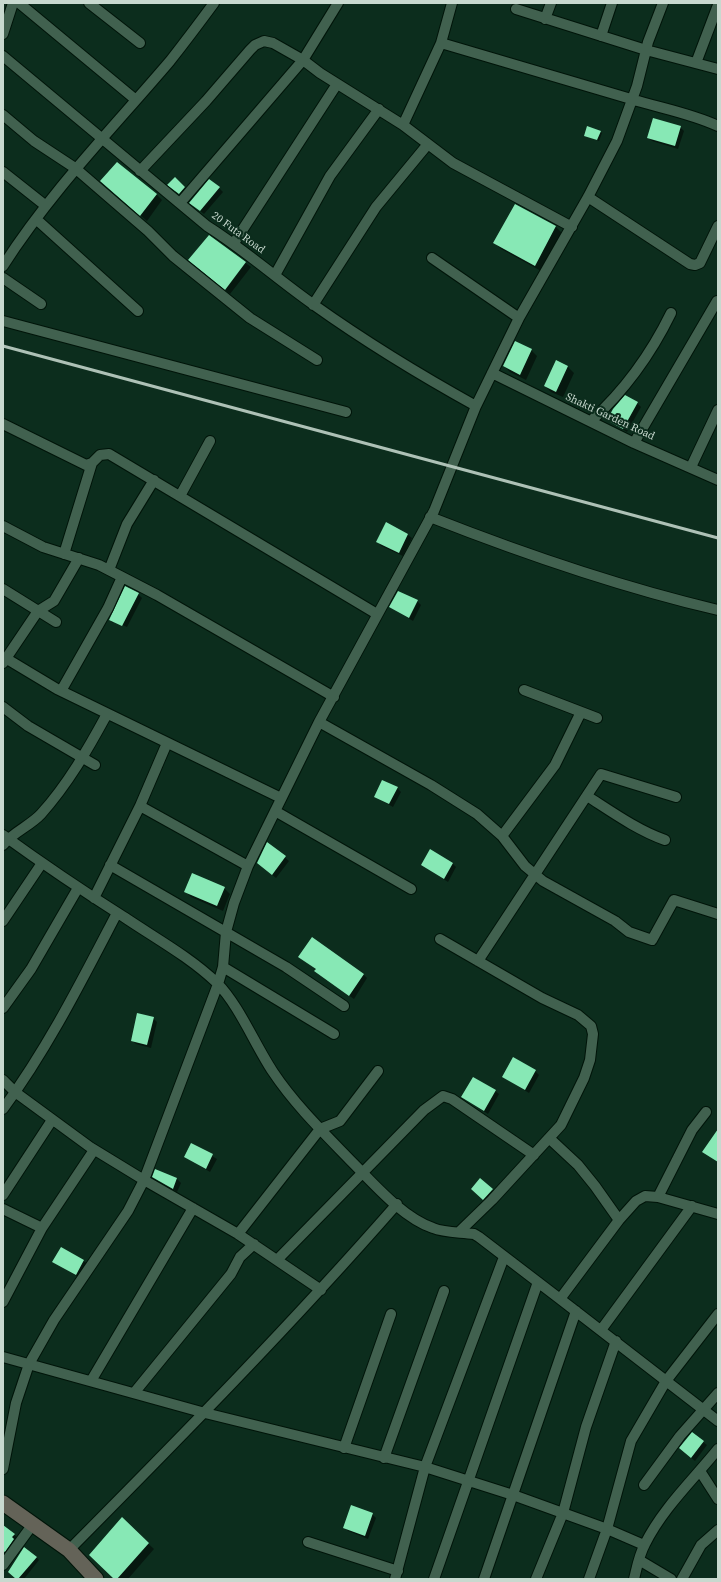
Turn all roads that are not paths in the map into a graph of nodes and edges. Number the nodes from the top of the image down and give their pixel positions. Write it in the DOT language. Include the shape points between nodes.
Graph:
graph roads {
  1 [pos="14,3"];
  2 [pos="19,3"];
  3 [pos="89,3"];
  4 [pos="214,3"];
  5 [pos="338,3"];
  6 [pos="452,3"];
  7 [pos="551,3"];
  8 [pos="612,3"];
  9 [pos="664,3"];
  10 [pos="718,5"];
  11 [pos="516,10"];
  12 [pos="545,19"];
  13 [pos="3,34"];
  14 [pos="601,36"];
  15 [pos="140,42"];
  16 [pos="440,43"];
  17 [pos="646,50"];
  18 [pos="3,56"];
  19 [pos="303,60"];
  20 [pos="696,63"];
  21 [pos="718,69"];
  22 [pos="337,84"];
  23 [pos="136,100"];
  24 [pos="632,100"];
  25 [pos="379,109"];
  26 [pos="3,115"];
  27 [pos="403,125"];
  28 [pos="718,126"];
  29 [pos="102,138"];
  30 [pos="428,144"];
  31 [pos="75,168"];
  32 [pos="140,171"];
  33 [pos="3,172"];
  34 [pos="588,197"];
  35 [pos="180,203"];
  36 [pos="46,206"];
  37 [pos="36,219"];
  38 [pos="718,226"];
  39 [pos="572,227"];
  40 [pos="234,243"];
  41 [pos="432,258"];
  42 [pos="3,266"];
  43 [pos="275,275"];
  44 [pos="3,278"];
  45 [pos="717,301"];
  46 [pos="41,304"];
  47 [pos="313,305"];
  48 [pos="138,311"];
  49 [pos="671,314"];
  50 [pos="518,318"];
  51 [pos="3,321"];
  52 [pos="317,360"];
  53 [pos="492,373"];
  54 [pos="476,406"];
  55 [pos="718,410"];
  56 [pos="346,412"];
  57 [pos="591,421"];
  58 [pos="3,424"];
  59 [pos="210,441"];
  60 [pos="634,443"];
  61 [pos="92,463"];
  62 [pos="691,467"];
  63 [pos="154,480"];
  64 [pos="718,480"];
  65 [pos="180,496"];
  66 [pos="430,517"];
  67 [pos="3,526"];
  68 [pos="64,554"];
  69 [pos="79,558"];
  70 [pos="109,570"];
  71 [pos="122,577"];
  72 [pos="3,589"];
  73 [pos="718,610"];
  74 [pos="38,611"];
  75 [pos="377,614"];
  76 [pos="56,622"];
  77 [pos="5,661"];
  78 [pos="524,690"];
  79 [pos="61,691"];
  80 [pos="334,696"];
  81 [pos="3,707"];
  82 [pos="581,712"];
  83 [pos="107,714"];
  84 [pos="596,718"];
  85 [pos="319,722"];
  86 [pos="167,743"];
  87 [pos="83,758"];
  88 [pos="95,765"];
  89 [pos="587,796"];
  90 [pos="281,798"];
  91 [pos="676,798"];
  92 [pos="140,806"];
  93 [pos="275,811"];
  94 [pos="502,836"];
  95 [pos="5,840"];
  96 [pos="666,840"];
  97 [pos="42,863"];
  98 [pos="110,865"];
  99 [pos="248,866"];
  100 [pos="534,874"];
  101 [pos="78,888"];
  102 [pos="411,889"];
  103 [pos="94,898"];
  104 [pos="117,913"];
  105 [pos="718,914"];
  106 [pos="3,921"];
  107 [pos="226,932"];
  108 [pos="440,939"];
  109 [pos="478,961"];
  110 [pos="223,967"];
  111 [pos="218,984"];
  112 [pos="344,1006"];
  113 [pos="3,1008"];
  114 [pos="334,1034"];
  115 [pos="378,1071"];
  116 [pos="3,1080"];
  117 [pos="16,1092"];
  118 [pos="3,1109"];
  119 [pos="706,1112"];
  120 [pos="52,1120"];
  121 [pos="320,1129"];
  122 [pos="549,1138"];
  123 [pos="94,1150"];
  124 [pos="534,1155"];
  125 [pos="363,1173"];
  126 [pos="144,1180"];
  127 [pos="3,1195"];
  128 [pos="658,1197"];
  129 [pos="397,1204"];
  130 [pos="692,1206"];
  131 [pos="192,1208"];
  132 [pos="3,1210"];
  133 [pos="718,1214"];
  134 [pos="619,1220"];
  135 [pos="42,1228"];
  136 [pos="459,1232"];
  137 [pos="238,1234"];
  138 [pos="254,1244"];
  139 [pos="504,1257"];
  140 [pos="278,1260"];
  141 [pos="538,1282"];
  142 [pos="321,1290"];
  143 [pos="444,1291"];
  144 [pos="560,1299"];
  145 [pos="3,1302"];
  146 [pos="576,1311"];
  147 [pos="391,1314"];
  148 [pos="718,1314"];
  149 [pos="602,1330"];
  150 [pos="616,1341"];
  151 [pos="3,1357"];
  152 [pos="29,1364"];
  153 [pos="91,1381"];
  154 [pos="666,1381"];
  155 [pos="134,1393"];
  156 [pos="718,1393"];
  157 [pos="704,1411"];
  158 [pos="205,1413"];
  159 [pos="718,1421"];
  160 [pos="344,1448"];
  161 [pos="718,1449"];
  162 [pos="384,1458"];
  163 [pos="425,1467"];
  164 [pos="3,1469"];
  165 [pos="700,1471"];
  166 [pos="468,1481"];
  167 [pos="644,1484"];
  168 [pos="513,1495"];
  169 [pos="718,1499"];
  170 [pos="3,1503"];
  171 [pos="563,1513"];
  172 [pos="33,1524"];
  173 [pos="607,1529"];
  174 [pos="718,1530"];
  175 [pos="308,1542"];
  176 [pos="644,1545"];
  177 [pos="69,1550"];
  178 [pos="639,1560"];
  179 [pos="3,1565"];
  180 [pos="396,1575"];
  181 [pos="94,1578"];
  182 [pos="434,1579"];
  183 [pos="484,1579"];
  184 [pos="536,1579"];
  185 [pos="589,1579"];
  186 [pos="634,1579"];
  187 [pos="671,1579"];
  188 [pos="682,1579"];
  1 -- 13 [label="street"];
  2 -- 23 [label="street"];
  3 -- 15 [label="street"];
  4 -- 23 [label="street" via="171,60"];
  5 -- 19 [label="street"];
  6 -- 16 [label="street"];
  7 -- 12 [label="street"];
  8 -- 14 [label="street"];
  9 -- 17 [label="street"];
  10 -- 20 [label="street"];
  11 -- 12 [label="street"];
  12 -- 14 [label="street"];
  14 -- 17 [label="street"];
  16 -- 24 [label="street"];
  16 -- 27 [label="street"];
  17 -- 20 [label="street"];
  17 -- 24 [label="street"];
  18 -- 29 [label="street, 20 Futa Road"];
  19 -- 22 [label="street"];
  19 -- 32 [label="street" via="264,41 255,45"];
  19 -- 35 [label="street"];
  20 -- 21 [label="street"];
  22 -- 25 [label="street"];
  22 -- 40 [label="street"];
  23 -- 29 [label="street"];
  24 -- 28 [label="street" via="677,111"];
  24 -- 34 [label="street" via="617,141"];
  25 -- 27 [label="street"];
  25 -- 43 [label="street" via="330,176"];
  26 -- 31 [label="street" via="34,141"];
  27 -- 30 [label="street"];
  29 -- 31 [label="street"];
  29 -- 32 [label="street, 20 Futa Road"];
  30 -- 39 [label="street" via="453,163"];
  30 -- 47 [label="street" via="376,207"];
  31 -- 36 [label="street"];
  31 -- 52 [label="street" via="148,230 173,256 250,318"];
  32 -- 35 [label="street, 20 Futa Road"];
  33 -- 36 [label="street"];
  34 -- 38 [label="street" via="690,264 700,262"];
  34 -- 39 [label="street"];
  35 -- 40 [label="street, 20 Futa Road" via="207,226"];
  36 -- 37 [label="street"];
  37 -- 42 [label="street"];
  37 -- 48 [label="street"];
  39 -- 50 [label="street"];
  40 -- 43 [label="street, 20 Futa Road"];
  41 -- 50 [label="street"];
  43 -- 47 [label="street, 20 Futa Road"];
  44 -- 46 [label="street"];
  45 -- 60 [label="street"];
  47 -- 54 [label="street, 20 Futa Road" via="408,368"];
  49 -- 57 [label="street" via="644,360"];
  50 -- 53 [label="street"];
  51 -- 56 [label="street"];
  53 -- 54 [label="street"];
  53 -- 57 [label="street, Shakti Garden Road"];
  54 -- 66 [label="street"];
  55 -- 62 [label="street"];
  57 -- 60 [label="street, Shakti Garden Road"];
  58 -- 61 [label="street" via="82,464"];
  59 -- 65 [label="street"];
  60 -- 62 [label="street, Shakti Garden Road"];
  61 -- 63 [label="street" via="100,455 109,454"];
  61 -- 68 [label="street"];
  62 -- 64 [label="street, Shakti Garden Road"];
  63 -- 65 [label="street"];
  63 -- 70 [label="street" via="127,524"];
  65 -- 75 [label="street"];
  66 -- 73 [label="street" via="491,541 628,587"];
  66 -- 75 [label="street"];
  67 -- 68 [label="street" via="43,547"];
  68 -- 69 [label="street"];
  69 -- 70 [label="street"];
  69 -- 74 [label="street" via="54,601"];
  70 -- 71 [label="street"];
  71 -- 79 [label="street" via="108,608"];
  71 -- 80 [label="street"];
  72 -- 74 [label="street"];
  74 -- 76 [label="street"];
  74 -- 77 [label="street"];
  75 -- 80 [label="street"];
  77 -- 79 [label="street"];
  78 -- 82 [label="street"];
  79 -- 83 [label="street"];
  80 -- 85 [label="street"];
  81 -- 87 [label="street" via="28,726"];
  82 -- 84 [label="street"];
  82 -- 94 [label="street" via="555,765"];
  83 -- 86 [label="street"];
  83 -- 87 [label="street"];
  85 -- 90 [label="street"];
  85 -- 94 [label="street" via="431,785 477,814"];
  86 -- 90 [label="street"];
  86 -- 92 [label="street"];
  87 -- 88 [label="street"];
  87 -- 95 [label="street" via="40,815"];
  89 -- 91 [label="street" via="601,774"];
  89 -- 96 [label="street" via="638,828"];
  89 -- 100 [label="street"];
  90 -- 93 [label="street"];
  92 -- 98 [label="street"];
  92 -- 99 [label="street"];
  93 -- 99 [label="street"];
  93 -- 102 [label="street"];
  94 -- 100 [label="street"];
  95 -- 97 [label="street"];
  97 -- 101 [label="street"];
  97 -- 106 [label="street"];
  98 -- 103 [label="street"];
  98 -- 107 [label="street"];
  99 -- 107 [label="street"];
  100 -- 105 [label="street" via="543,882 615,921 629,932 652,940 674,900"];
  100 -- 109 [label="street"];
  101 -- 103 [label="street"];
  101 -- 113 [label="street" via="31,969"];
  103 -- 104 [label="street"];
  104 -- 111 [label="street"];
  104 -- 117 [label="street" via="65,1012"];
  107 -- 110 [label="street"];
  107 -- 112 [label="street" via="286,967"];
  108 -- 109 [label="street"];
  109 -- 122 [label="street" via="542,998 578,1015 591,1026 592,1046 584,1078 560,1125"];
  110 -- 111 [label="street"];
  110 -- 114 [label="street"];
  111 -- 121 [label="street" via="228,996 273,1072"];
  111 -- 126 [label="street"];
  115 -- 121 [label="street" via="340,1121"];
  116 -- 117 [label="street"];
  117 -- 118 [label="street"];
  117 -- 120 [label="street"];
  119 -- 128 [label="street" via="692,1130"];
  120 -- 123 [label="street"];
  120 -- 127 [label="street"];
  121 -- 125 [label="street"];
  121 -- 137 [label="street"];
  122 -- 124 [label="street"];
  122 -- 134 [label="street" via="578,1165"];
  123 -- 126 [label="street"];
  123 -- 135 [label="street"];
  124 -- 125 [label="street" via="452,1099 443,1096 424,1110"];
  124 -- 136 [label="street"];
  125 -- 129 [label="street"];
  125 -- 140 [label="street"];
  126 -- 131 [label="street"];
  126 -- 152 [label="street" via="128,1211 54,1320"];
  128 -- 130 [label="street"];
  128 -- 134 [label="street" via="645,1196 636,1201"];
  129 -- 136 [label="street" via="413,1219 433,1228"];
  129 -- 142 [label="street"];
  130 -- 133 [label="street"];
  130 -- 149 [label="street"];
  131 -- 137 [label="street"];
  131 -- 153 [label="street"];
  132 -- 135 [label="street"];
  134 -- 144 [label="street"];
  135 -- 145 [label="street"];
  136 -- 139 [label="street" via="474,1234"];
  137 -- 138 [label="street"];
  138 -- 140 [label="street"];
  138 -- 155 [label="street" via="240,1257 231,1274"];
  139 -- 141 [label="street"];
  139 -- 163 [label="street"];
  140 -- 142 [label="street"];
  141 -- 144 [label="street"];
  141 -- 166 [label="street"];
  142 -- 158 [label="street"];
  143 -- 162 [label="street"];
  144 -- 146 [label="street"];
  146 -- 149 [label="street"];
  146 -- 168 [label="street"];
  147 -- 160 [label="street"];
  148 -- 154 [label="street"];
  149 -- 150 [label="street"];
  150 -- 154 [label="street"];
  150 -- 171 [label="street" via="586,1427"];
  151 -- 152 [label="street"];
  152 -- 153 [label="street"];
  152 -- 164 [label="street" via="16,1403"];
  153 -- 155 [label="street"];
  154 -- 157 [label="street"];
  154 -- 173 [label="street" via="631,1441"];
  155 -- 158 [label="street"];
  156 -- 157 [label="street"];
  157 -- 159 [label="street"];
  157 -- 167 [label="street" via="680,1436"];
  158 -- 160 [label="street"];
  158 -- 177 [label="street"];
  160 -- 162 [label="street"];
  161 -- 165 [label="street"];
  162 -- 163 [label="street"];
  163 -- 166 [label="street"];
  163 -- 180 [label="street"];
  165 -- 169 [label="street"];
  165 -- 176 [label="street" via="671,1505"];
  166 -- 168 [label="street"];
  166 -- 182 [label="street"];
  168 -- 171 [label="street"];
  168 -- 183 [label="street"];
  170 -- 172 [label="street"];
  171 -- 173 [label="street"];
  171 -- 184 [label="street"];
  172 -- 177 [label="street"];
  172 -- 179 [label="street"];
  173 -- 176 [label="street"];
  173 -- 185 [label="street"];
  174 -- 188 [label="street" via="701,1545"];
  175 -- 180 [label="street"];
  176 -- 178 [label="street"];
  177 -- 181 [label="street"];
  178 -- 186 [label="street"];
  178 -- 187 [label="street"];
}
